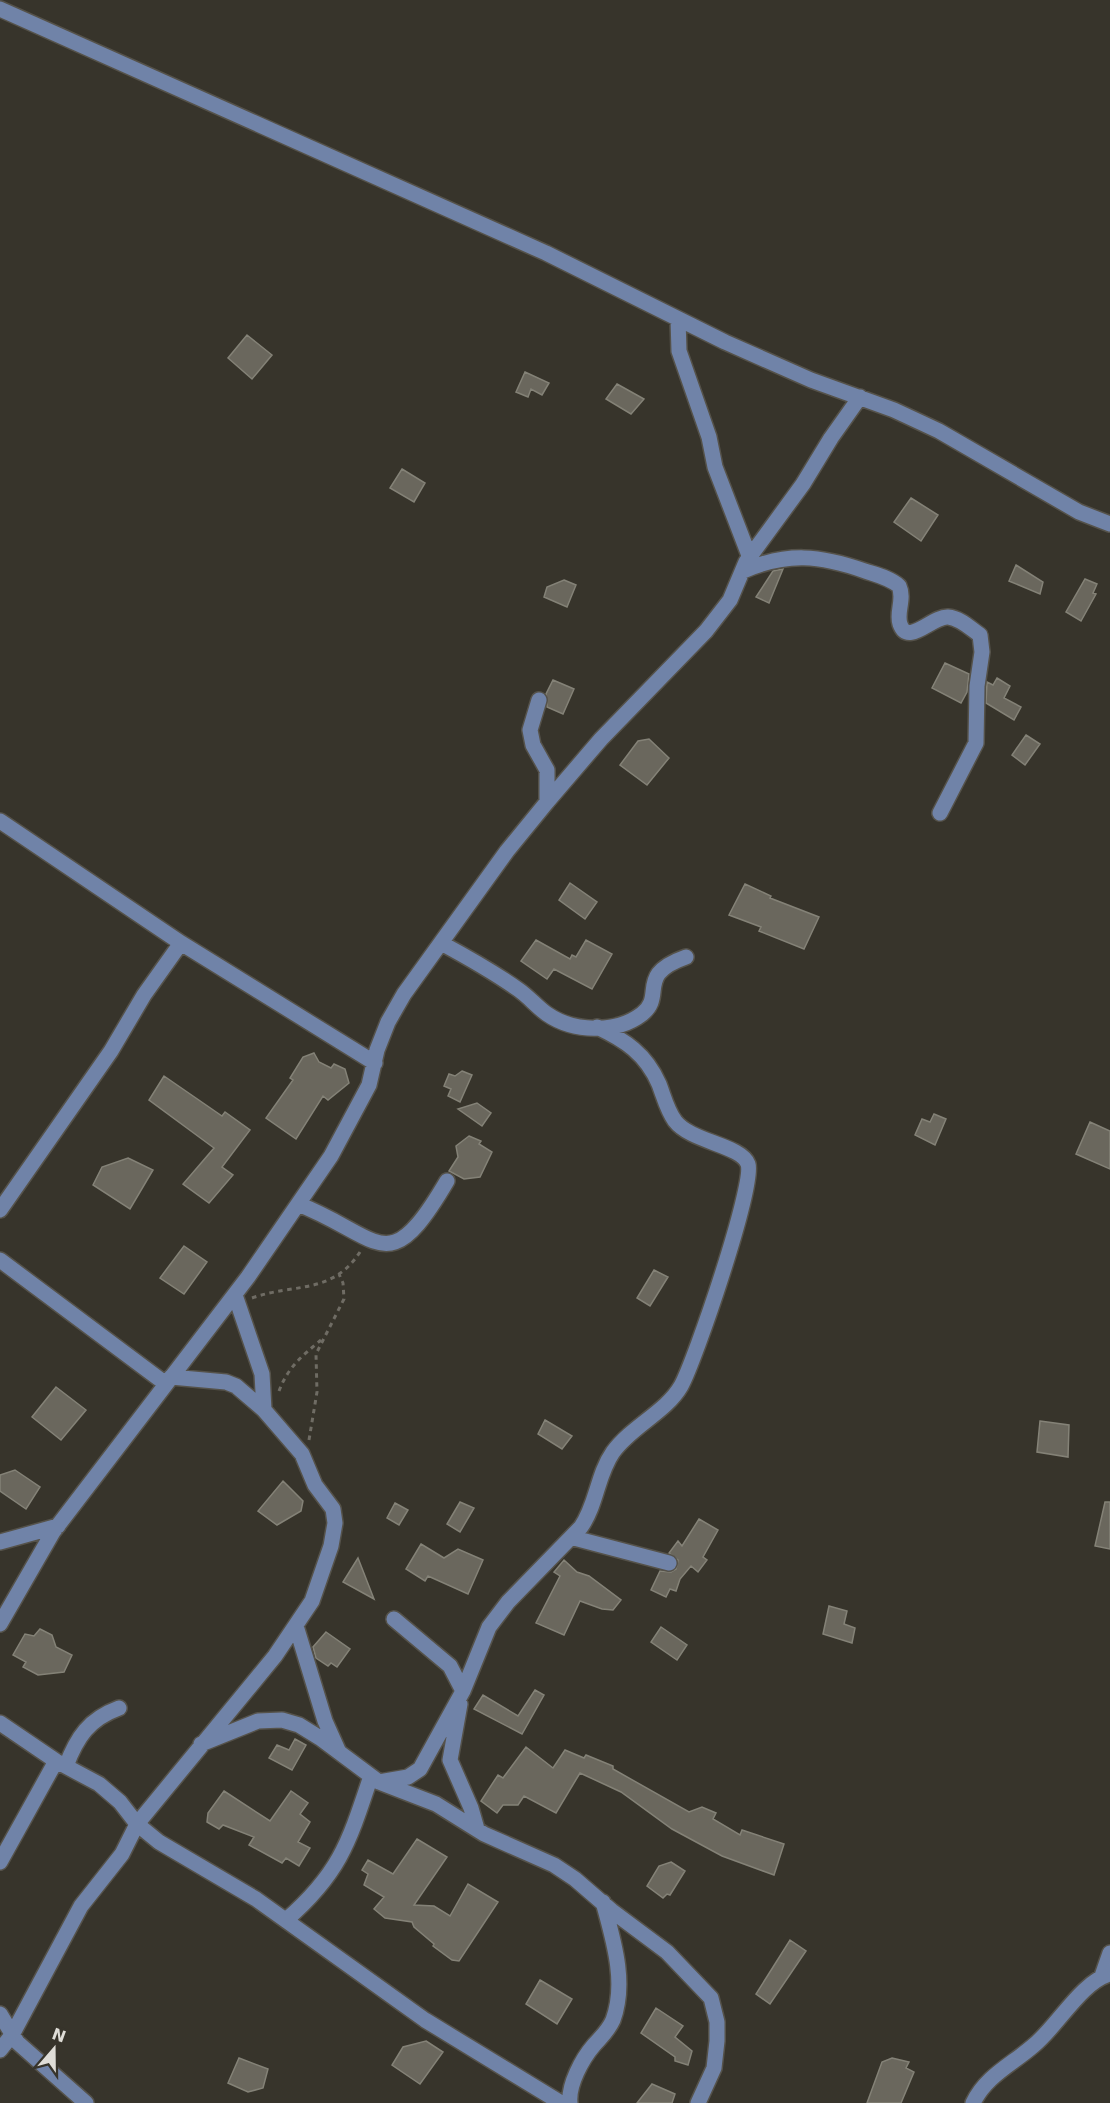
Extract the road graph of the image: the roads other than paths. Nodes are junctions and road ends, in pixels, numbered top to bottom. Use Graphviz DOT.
graph roads {
  1 [pos="0,9"];
  2 [pos="678,319"];
  3 [pos="860,397"];
  4 [pos="1110,524"];
  5 [pos="746,564"];
  6 [pos="539,700"];
  7 [pos="547,802"];
  8 [pos="940,813"];
  9 [pos="0,820"];
  10 [pos="181,943"];
  11 [pos="441,943"];
  12 [pos="686,957"];
  13 [pos="597,1027"];
  14 [pos="375,1064"];
  15 [pos="447,1181"];
  16 [pos="298,1204"];
  17 [pos="0,1210"];
  18 [pos="0,1260"];
  19 [pos="237,1299"];
  20 [pos="168,1380"];
  21 [pos="264,1408"];
  22 [pos="58,1526"];
  23 [pos="574,1538"];
  24 [pos="0,1542"];
  25 [pos="669,1563"];
  26 [pos="394,1619"];
  27 [pos="0,1624"];
  28 [pos="296,1626"];
  29 [pos="462,1693"];
  30 [pos="119,1708"];
  31 [pos="0,1722"];
  32 [pos="201,1744"];
  33 [pos="340,1755"];
  34 [pos="61,1764"];
  35 [pos="375,1779"];
  36 [pos="137,1824"];
  37 [pos="477,1829"];
  38 [pos="0,1862"];
  39 [pos="603,1902"];
  40 [pos="286,1920"];
  41 [pos="1110,1953"];
  42 [pos="1106,1975"];
  43 [pos="0,2014"];
  44 [pos="12,2035"];
  45 [pos="0,2050"];
  46 [pos="86,2103"];
  47 [pos="561,2103"];
  48 [pos="570,2103"];
  49 [pos="698,2103"];
  50 [pos="973,2103"];
  1 -- 2 [label="street"];
  2 -- 3 [label="street"];
  2 -- 5 [label="street"];
  3 -- 4 [label="street"];
  3 -- 5 [label="street"];
  5 -- 7 [label="street"];
  5 -- 8 [label="street"];
  6 -- 7 [label="street"];
  7 -- 11 [label="street"];
  9 -- 10 [label="street"];
  10 -- 14 [label="street"];
  10 -- 17 [label="street"];
  11 -- 13 [label="street"];
  11 -- 14 [label="street"];
  12 -- 13 [label="street"];
  13 -- 23 [label="street"];
  14 -- 16 [label="street"];
  15 -- 16 [label="street"];
  16 -- 19 [label="street"];
  18 -- 20 [label="street"];
  19 -- 20 [label="street"];
  19 -- 21 [label="street"];
  20 -- 21 [label="street"];
  20 -- 22 [label="street"];
  21 -- 28 [label="street"];
  22 -- 24 [label="street"];
  22 -- 27 [label="street"];
  23 -- 25 [label="street"];
  23 -- 29 [label="street"];
  26 -- 29 [label="street"];
  28 -- 32 [label="street"];
  28 -- 33 [label="street"];
  29 -- 35 [label="street"];
  29 -- 37 [label="street"];
  30 -- 34 [label="street"];
  31 -- 34 [label="street"];
  32 -- 33 [label="street"];
  32 -- 36 [label="street"];
  33 -- 35 [label="street"];
  34 -- 36 [label="street"];
  34 -- 38 [label="street"];
  35 -- 37 [label="street"];
  35 -- 40 [label="street"];
  36 -- 40 [label="street"];
  36 -- 44 [label="street"];
  37 -- 39 [label="street"];
  39 -- 48 [label="street"];
  39 -- 49 [label="street"];
  40 -- 47 [label="street"];
  41 -- 42 [label="street"];
  42 -- 50 [label="street"];
  43 -- 44 [label="street"];
  44 -- 45 [label="street"];
  44 -- 46 [label="street"];
}
